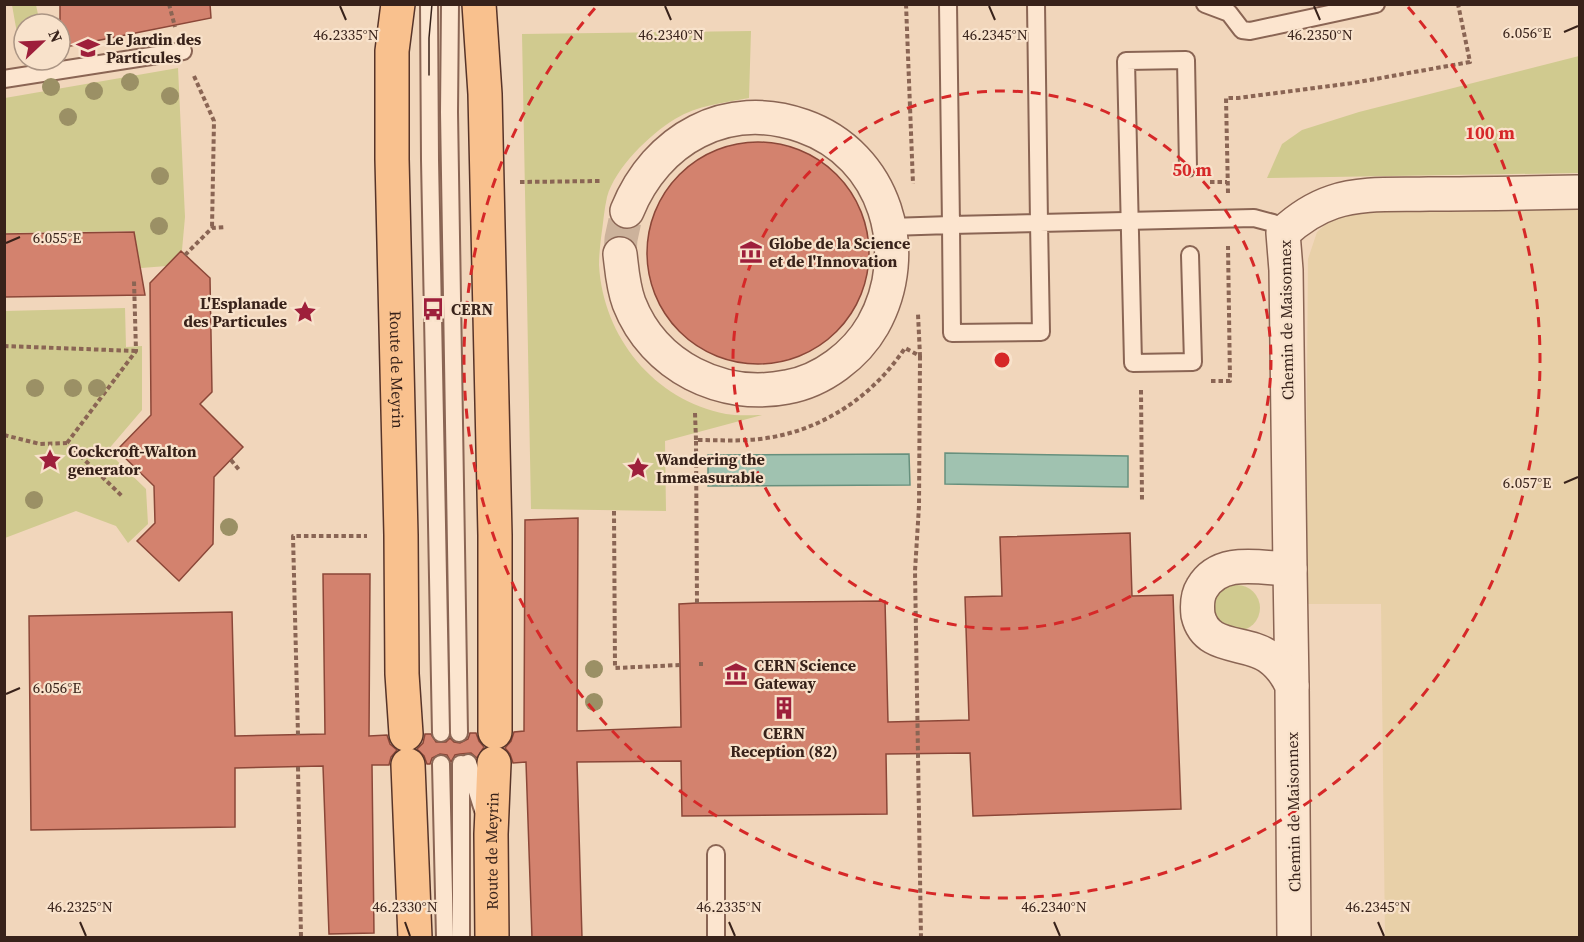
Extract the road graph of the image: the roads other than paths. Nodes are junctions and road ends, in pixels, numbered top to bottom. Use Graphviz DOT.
graph roads {
  1 [pos="398,4"];
  2 [pos="429,4"];
  3 [pos="948,4"];
  4 [pos="1036,4"];
  5 [pos="1205,4"];
  6 [pos="1376,4"];
  7 [pos="475,7"];
  8 [pos="1351,7"];
  9 [pos="183,51"];
  10 [pos="4,79"];
  11 [pos="1188,168"];
  12 [pos="1580,192"];
  13 [pos="627,211"];
  14 [pos="1130,221"];
  15 [pos="1039,223"];
  16 [pos="951,225"];
  17 [pos="890,227"];
  18 [pos="1283,233"];
  19 [pos="620,254"];
  20 [pos="1190,255"];
  21 [pos="1290,569"];
  22 [pos="1292,686"];
  23 [pos="441,733"];
  24 [pos="459,733"];
  25 [pos="479,756"];
  26 [pos="441,764"];
  27 [pos="716,854"];
  28 [pos="415,938"];
  29 [pos="445,938"];
  30 [pos="461,938"];
  31 [pos="492,938"];
  32 [pos="716,938"];
  33 [pos="1294,938"];
  1 -- 28 [label="main road, Route de Meyrin"];
  2 -- 23 [label="lane"];
  3 -- 16 [label="lane"];
  4 -- 15 [label="lane"];
  5 -- 8 [label="lane"];
  6 -- 8 [label="lane"];
  7 -- 24 [label="lane"];
  7 -- 25 [label="main road, Route de Meyrin"];
  9 -- 10 [label="lane"];
  11 -- 14 [label="lane"];
  12 -- 18 [label="street, Chemin de Maisonnex"];
  13 -- 17 [label="street"];
  14 -- 15 [label="lane"];
  14 -- 18 [label="lane"];
  14 -- 20 [label="lane"];
  15 -- 16 [label="lane"];
  15 -- 16 [label="lane"];
  16 -- 17 [label="lane"];
  17 -- 19 [label="street"];
  18 -- 21 [label="street, Chemin de Maisonnex"];
  21 -- 22 [label="street, Chemin de Maisonnex"];
  21 -- 22 [label="street"];
  22 -- 33 [label="street, Chemin de Maisonnex"];
  25 -- 30 [label="lane"];
  25 -- 31 [label="main road, Route de Meyrin"];
  26 -- 29 [label="lane"];
  27 -- 32 [label="lane"];
}
